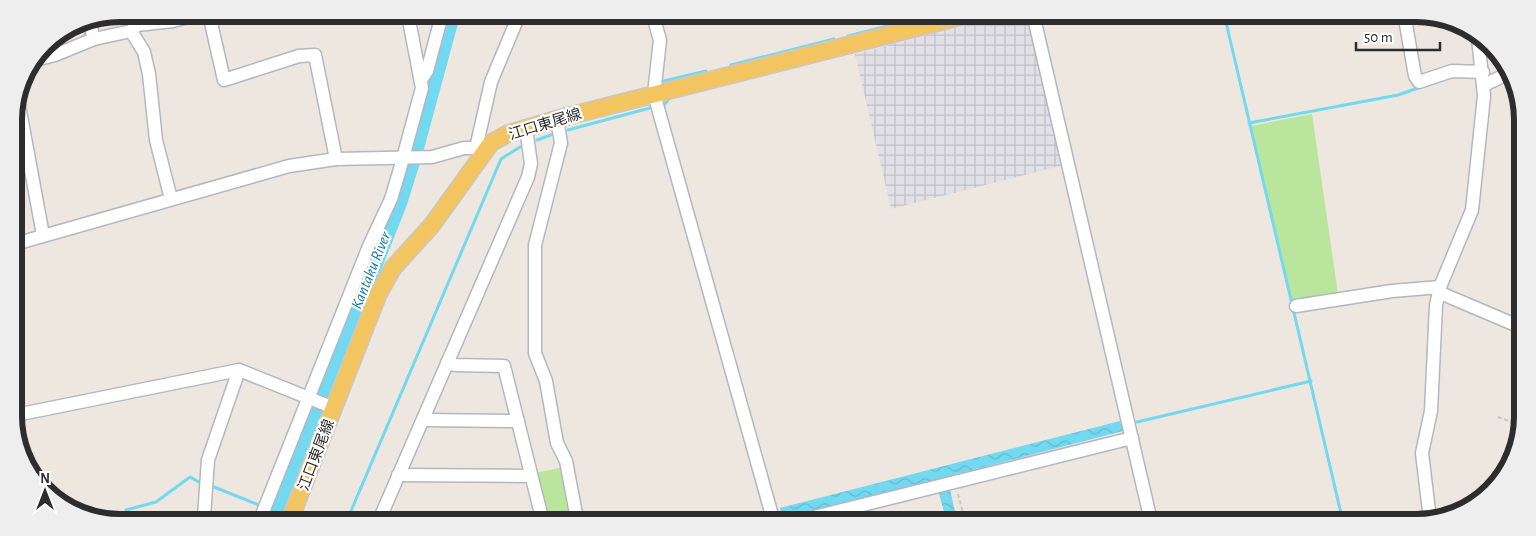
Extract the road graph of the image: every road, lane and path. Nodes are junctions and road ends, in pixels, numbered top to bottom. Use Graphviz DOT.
graph roads {
  1 [pos="164,22"];
  2 [pos="211,22"];
  3 [pos="409,22"];
  4 [pos="440,22"];
  5 [pos="516,22"];
  6 [pos="655,22"];
  7 [pos="939,22"];
  8 [pos="1035,22"];
  9 [pos="1406,22"];
  10 [pos="91,27"];
  11 [pos="131,31"];
  12 [pos="94,39"];
  13 [pos="1479,46"];
  14 [pos="45,58"];
  15 [pos="1502,75"];
  16 [pos="1483,78"];
  17 [pos="421,80"];
  18 [pos="654,94"];
  19 [pos="557,119"];
  20 [pos="23,127"];
  21 [pos="526,128"];
  22 [pos="479,150"];
  23 [pos="403,158"];
  24 [pos="336,159"];
  25 [pos="171,199"];
  26 [pos="43,235"];
  27 [pos="23,242"];
  28 [pos="1439,290"];
  29 [pos="1296,306"];
  30 [pos="1514,324"];
  31 [pos="447,363"];
  32 [pos="239,370"];
  33 [pos="310,398"];
  34 [pos="329,406"];
  35 [pos="22,414"];
  36 [pos="1498,417"];
  37 [pos="423,420"];
  38 [pos="518,421"];
  39 [pos="1513,423"];
  40 [pos="1132,438"];
  41 [pos="398,475"];
  42 [pos="531,476"];
  43 [pos="955,482"];
  44 [pos="1429,512"];
  45 [pos="828,513"];
  46 [pos="962,513"];
  47 [pos="1149,513"];
  48 [pos="204,514"];
  49 [pos="262,514"];
  50 [pos="292,514"];
  51 [pos="382,514"];
  52 [pos="541,514"];
  53 [pos="576,514"];
  54 [pos="771,514"];
  1 -- 11 [label="street"];
  2 -- 24 [label="street"];
  3 -- 17 [label="street"];
  4 -- 17 [label="street"];
  5 -- 22 [label="street"];
  6 -- 18 [label="street"];
  7 -- 18 [label="main road, 江口東尾線"];
  8 -- 40 [label="street"];
  9 -- 16 [label="street"];
  10 -- 12 [label="street"];
  11 -- 12 [label="street"];
  11 -- 25 [label="street"];
  12 -- 14 [label="street"];
  13 -- 16 [label="street"];
  15 -- 16 [label="street"];
  16 -- 28 [label="street"];
  17 -- 23 [label="street"];
  18 -- 19 [label="main road, 江口東尾線"];
  18 -- 54 [label="street"];
  19 -- 21 [label="main road, 江口東尾線"];
  19 -- 53 [label="street"];
  20 -- 26 [label="street"];
  21 -- 22 [label="main road, 江口東尾線"];
  21 -- 31 [label="street"];
  22 -- 23 [label="street"];
  22 -- 34 [label="main road, 江口東尾線"];
  23 -- 24 [label="street"];
  23 -- 33 [label="street"];
  24 -- 25 [label="street"];
  25 -- 26 [label="street"];
  26 -- 27 [label="street"];
  28 -- 29 [label="street"];
  28 -- 30 [label="street"];
  28 -- 44 [label="street"];
  31 -- 37 [label="street"];
  31 -- 38 [label="street"];
  32 -- 33 [label="street"];
  32 -- 35 [label="street"];
  32 -- 48 [label="street"];
  33 -- 34 [label="street"];
  33 -- 49 [label="street"];
  34 -- 50 [label="main road, 江口東尾線"];
  36 -- 39 [label="path"];
  37 -- 38 [label="street"];
  37 -- 41 [label="street"];
  38 -- 42 [label="street"];
  40 -- 43 [label="street"];
  40 -- 47 [label="street"];
  41 -- 42 [label="street"];
  41 -- 51 [label="street"];
  42 -- 52 [label="street"];
  43 -- 45 [label="street"];
  43 -- 46 [label="path"];
}
